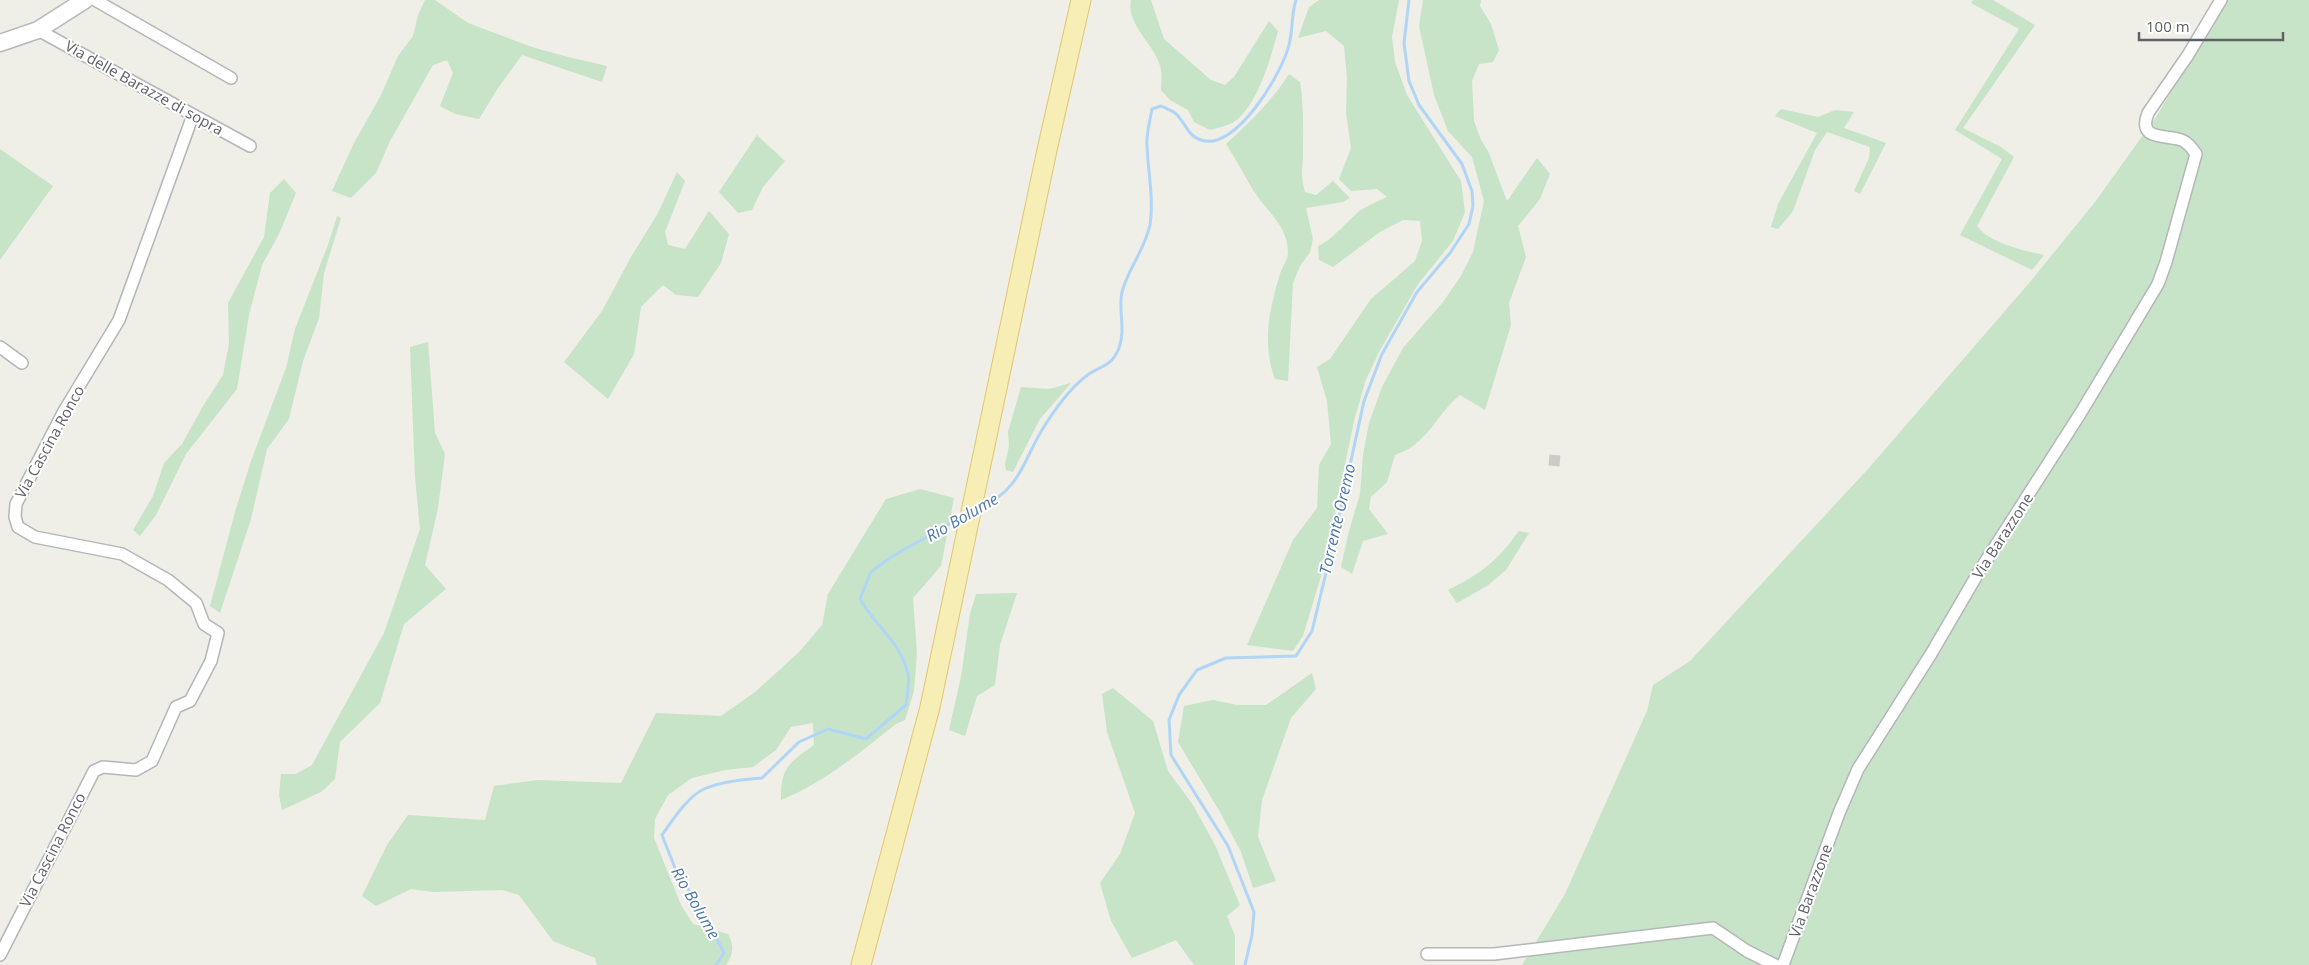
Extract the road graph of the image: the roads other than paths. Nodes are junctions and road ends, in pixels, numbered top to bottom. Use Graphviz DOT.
graph roads {
  1 [pos="85,0"];
  2 [pos="96,0"];
  3 [pos="1081,0"];
  4 [pos="2221,0"];
  5 [pos="38,30"];
  6 [pos="1,45"];
  7 [pos="231,78"];
  8 [pos="193,115"];
  9 [pos="250,146"];
  10 [pos="0,347"];
  11 [pos="22,363"];
  12 [pos="1427,954"];
  13 [pos="0,955"];
  14 [pos="861,965"];
  15 [pos="1775,965"];
  16 [pos="1784,965"];
  1 -- 5 [label="street"];
  2 -- 7 [label="street"];
  3 -- 14 [label="main road"];
  4 -- 16 [label="street, Via Barazzone"];
  5 -- 6 [label="street"];
  5 -- 8 [label="street, Via delle Barazze di sopra"];
  8 -- 9 [label="street, Via delle Barazze di sopra"];
  8 -- 13 [label="street, Via Cascina Ronco"];
  10 -- 11 [label="street"];
  12 -- 15 [label="street"];
}
